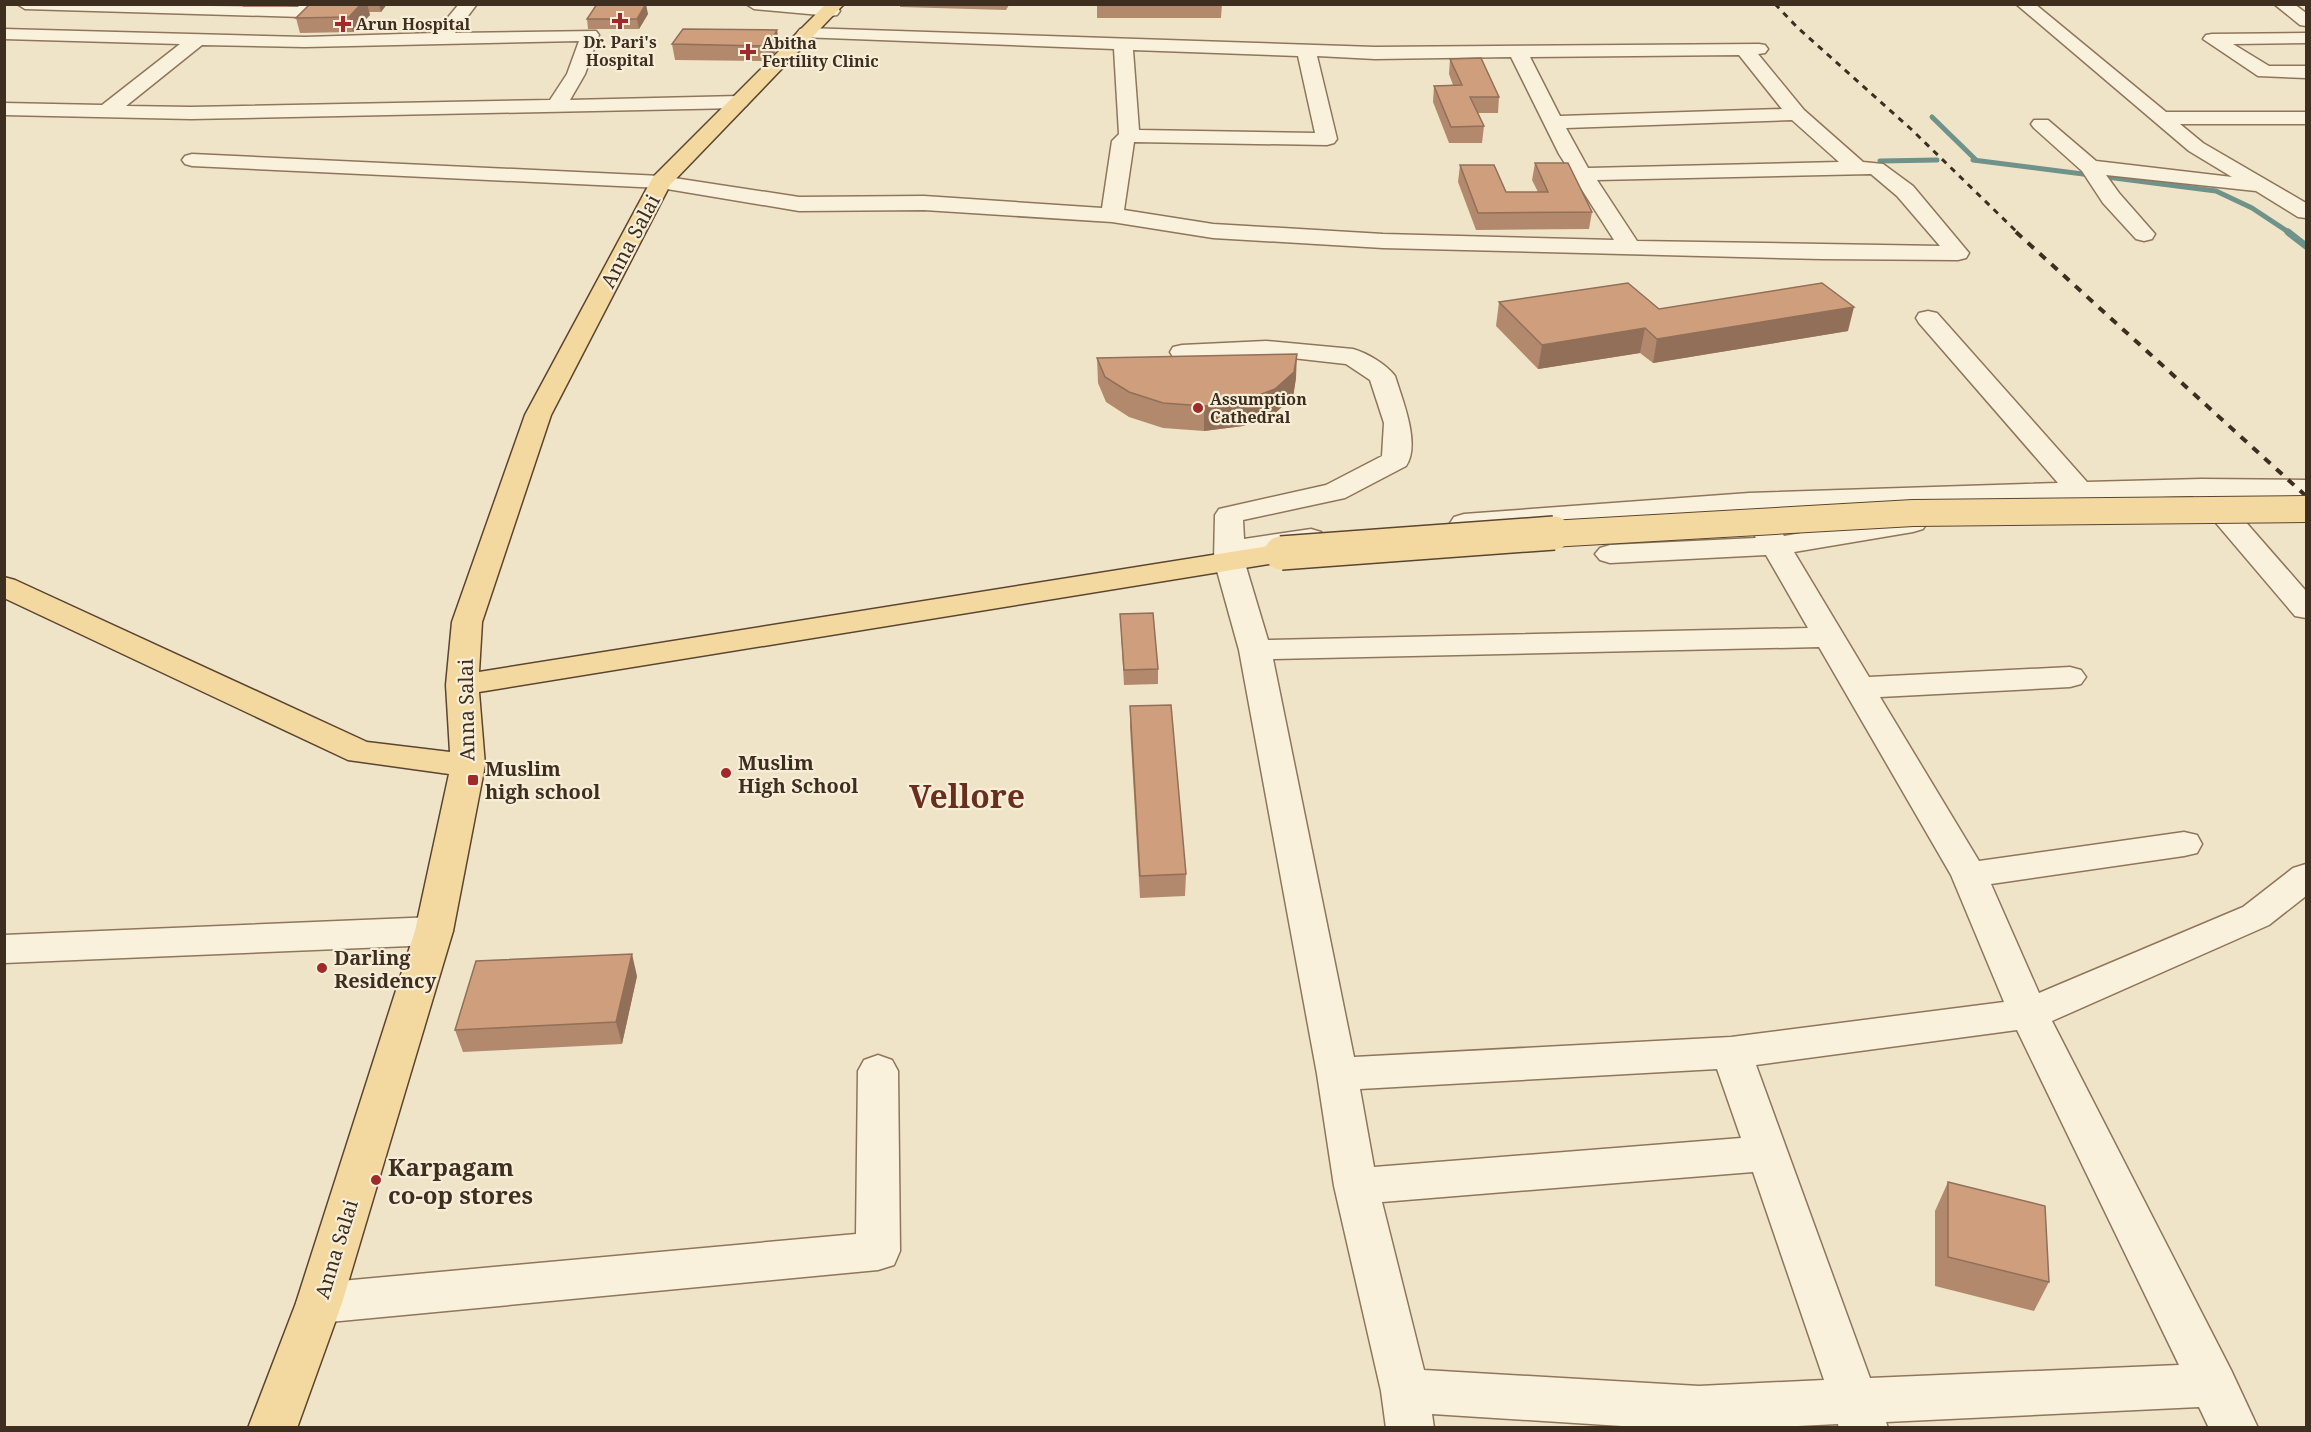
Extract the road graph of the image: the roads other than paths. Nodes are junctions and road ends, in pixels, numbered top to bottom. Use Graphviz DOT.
graph roads {
  1 [pos="25,4"];
  2 [pos="310,4"];
  3 [pos="469,4"];
  4 [pos="754,4"];
  5 [pos="2024,4"];
  6 [pos="2282,4"];
  7 [pos="834,8"];
  8 [pos="2307,21"];
  9 [pos="806,33"];
  10 [pos="5,34"];
  11 [pos="199,38"];
  12 [pos="2307,38"];
  13 [pos="440,39"];
  14 [pos="1123,44"];
  15 [pos="1306,50"];
  16 [pos="1518,52"];
  17 [pos="2307,72"];
  18 [pos="739,102"];
  19 [pos="557,104"];
  20 [pos="4,109"];
  21 [pos="107,111"];
  22 [pos="1797,114"];
  23 [pos="2161,118"];
  24 [pos="2307,118"];
  25 [pos="1553,122"];
  26 [pos="2041,124"];
  27 [pos="1129,136"];
  28 [pos="192,160"];
  29 [pos="2090,167"];
  30 [pos="1857,168"];
  31 [pos="1583,174"];
  32 [pos="661,182"];
  33 [pos="2268,187"];
  34 [pos="2307,212"];
  35 [pos="1112,215"];
  36 [pos="2144,234"];
  37 [pos="1629,246"];
  38 [pos="1928,318"];
  39 [pos="1182,352"];
  40 [pos="2201,488"];
  41 [pos="2307,488"];
  42 [pos="2080,491"];
  43 [pos="1749,501"];
  44 [pos="2307,508"];
  45 [pos="1914,523"];
  46 [pos="1775,546"];
  47 [pos="1610,554"];
  48 [pos="1229,560"];
  49 [pos="4,586"];
  50 [pos="2307,609"];
  51 [pos="1829,637"];
  52 [pos="1255,650"];
  53 [pos="2070,677"];
  54 [pos="462,685"];
  55 [pos="1858,688"];
  56 [pos="468,765"];
  57 [pos="2184,844"];
  58 [pos="1969,875"];
  59 [pos="2307,877"];
  60 [pos="434,931"];
  61 [pos="4,949"];
  62 [pos="2029,1014"];
  63 [pos="1731,1053"];
  64 [pos="878,1071"];
  65 [pos="1337,1074"];
  66 [pos="1768,1153"];
  67 [pos="1356,1186"];
  68 [pos="319,1303"];
  69 [pos="2214,1385"];
  70 [pos="1407,1409"];
  71 [pos="1859,1414"];
  72 [pos="272,1428"];
  73 [pos="2234,1428"];
  1 -- 2 [label="street"];
  3 -- 13 [label="street"];
  4 -- 7 [label="street"];
  5 -- 23 [label="street"];
  6 -- 8 [label="street"];
  7 -- 9 [label="main road, Anna Salai"];
  9 -- 14 [label="street"];
  9 -- 18 [label="main road, Anna Salai"];
  10 -- 11 [label="street"];
  11 -- 13 [label="street"];
  11 -- 21 [label="street"];
  12 -- 17 [label="street"];
  13 -- 19 [label="street"];
  14 -- 15 [label="street"];
  14 -- 27 [label="street"];
  15 -- 16 [label="street"];
  15 -- 27 [label="street"];
  16 -- 22 [label="street"];
  16 -- 25 [label="street"];
  18 -- 19 [label="street"];
  18 -- 32 [label="main road, Anna Salai"];
  19 -- 21 [label="street"];
  20 -- 21 [label="street"];
  22 -- 25 [label="street"];
  22 -- 30 [label="street"];
  23 -- 24 [label="street"];
  23 -- 33 [label="street"];
  25 -- 31 [label="street"];
  26 -- 29 [label="street"];
  27 -- 35 [label="street"];
  28 -- 32 [label="street"];
  29 -- 33 [label="street"];
  29 -- 36 [label="street"];
  30 -- 31 [label="street"];
  30 -- 37 [label="street"];
  31 -- 37 [label="street"];
  32 -- 35 [label="street"];
  32 -- 54 [label="main road, Anna Salai"];
  33 -- 34 [label="street"];
  35 -- 37 [label="street"];
  38 -- 42 [label="street"];
  39 -- 48 [label="street"];
  40 -- 41 [label="street"];
  40 -- 42 [label="street"];
  40 -- 50 [label="street"];
  42 -- 43 [label="street"];
  43 -- 46 [label="street"];
  43 -- 48 [label="street"];
  44 -- 48 [label="main road, bridge"];
  45 -- 46 [label="street"];
  46 -- 47 [label="street"];
  46 -- 51 [label="street"];
  48 -- 52 [label="street"];
  48 -- 54 [label="main road"];
  49 -- 56 [label="main road"];
  51 -- 52 [label="street"];
  51 -- 55 [label="street"];
  52 -- 65 [label="street"];
  53 -- 55 [label="street"];
  54 -- 56 [label="main road, Anna Salai"];
  55 -- 58 [label="street"];
  56 -- 60 [label="main road, Anna Salai"];
  57 -- 58 [label="street"];
  58 -- 62 [label="street"];
  59 -- 62 [label="street"];
  60 -- 61 [label="street"];
  60 -- 68 [label="main road, Anna Salai"];
  62 -- 63 [label="street"];
  62 -- 69 [label="street"];
  63 -- 65 [label="street"];
  63 -- 66 [label="street"];
  64 -- 68 [label="street"];
  65 -- 67 [label="street"];
  66 -- 67 [label="street"];
  66 -- 71 [label="street"];
  67 -- 70 [label="street"];
  68 -- 72 [label="main road, Anna Salai"];
  69 -- 71 [label="street"];
  69 -- 73 [label="street"];
  70 -- 71 [label="street"];
}
